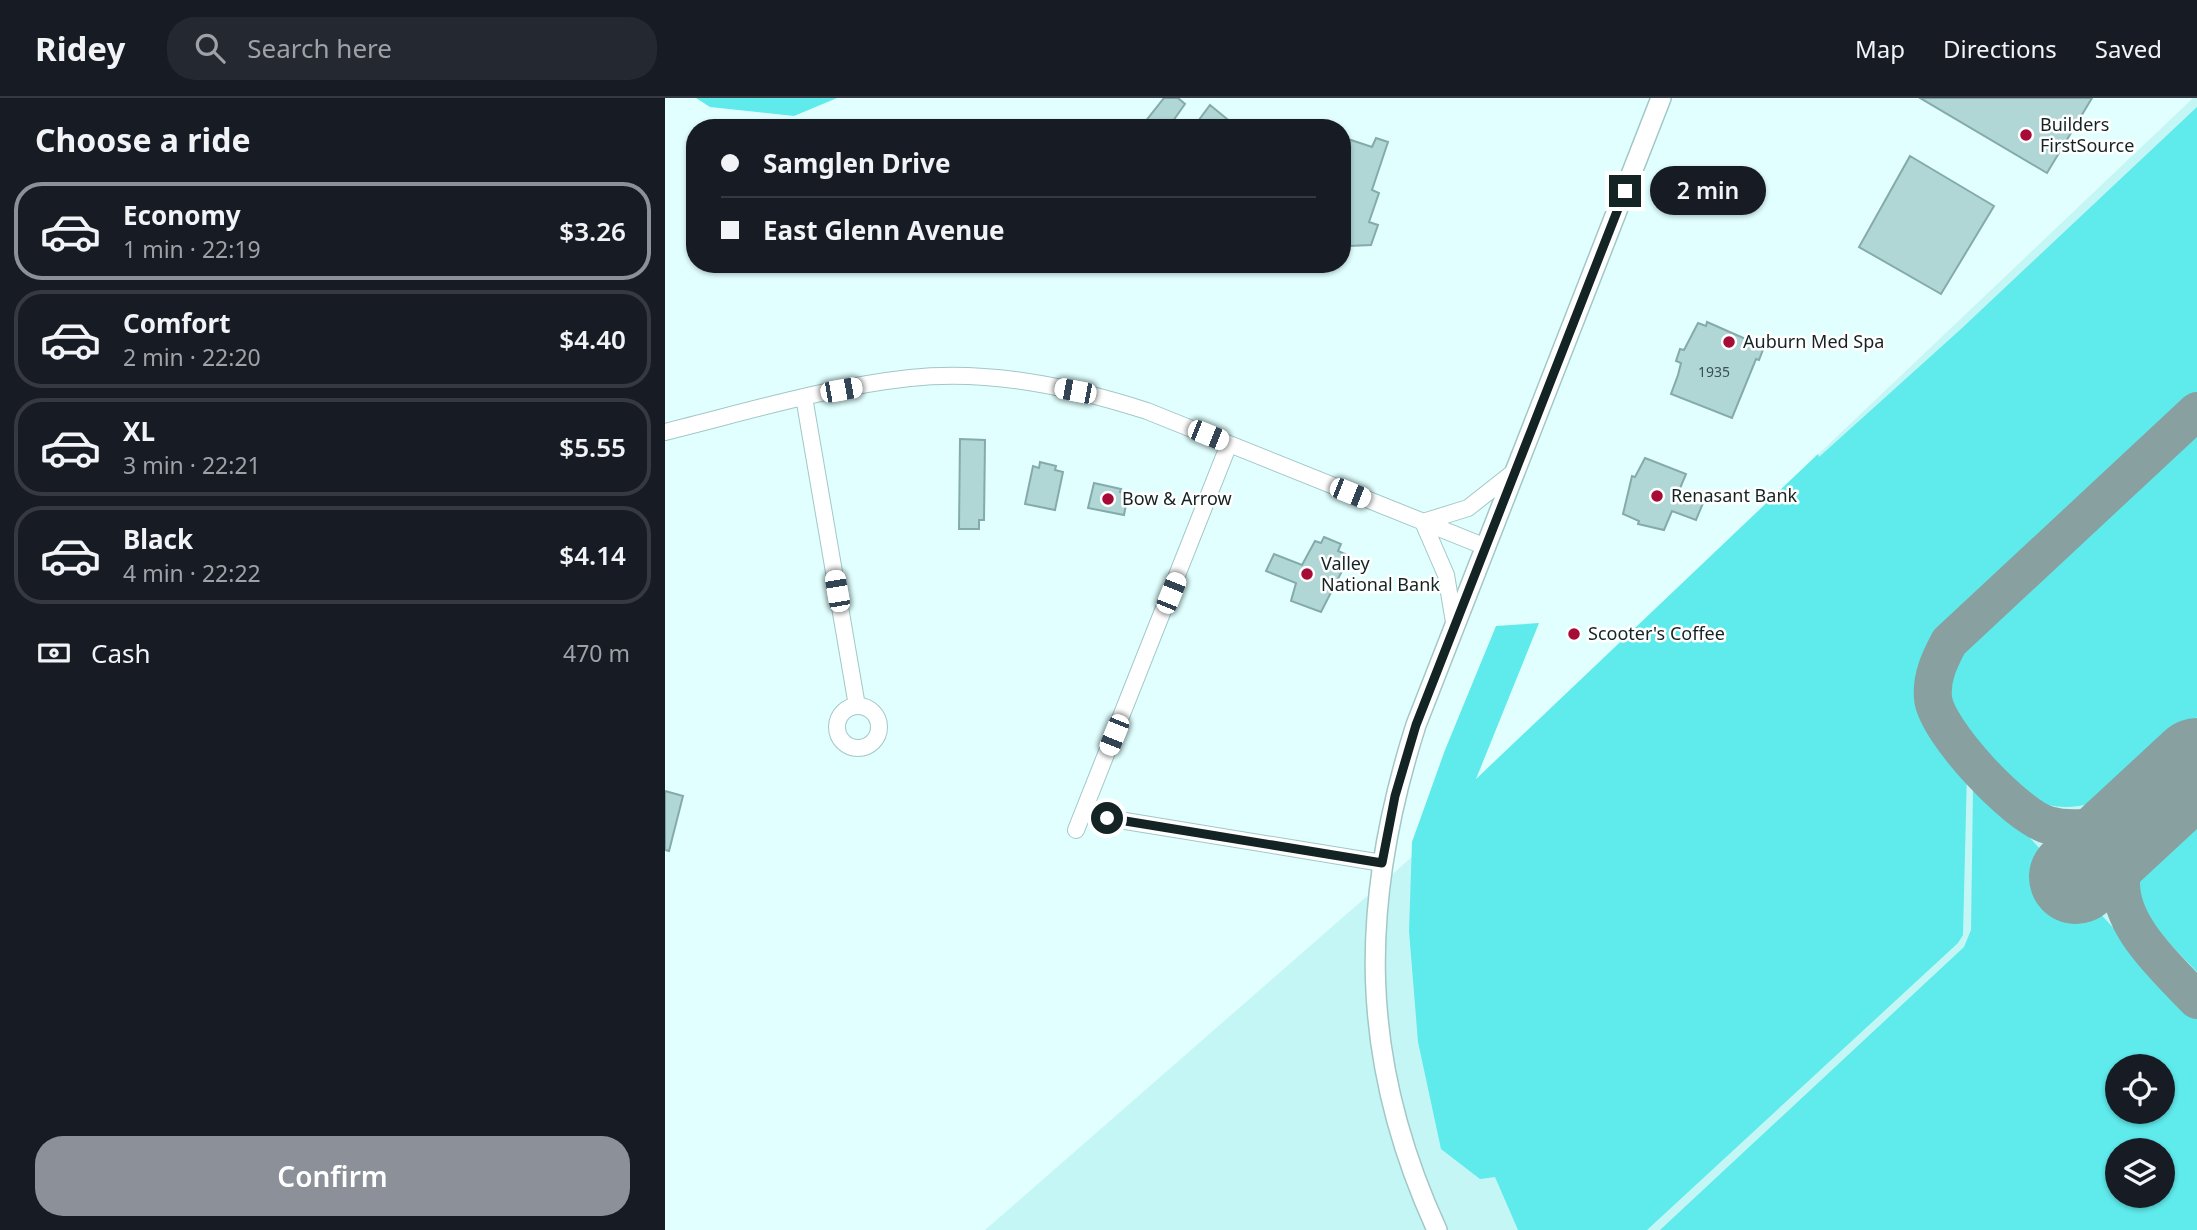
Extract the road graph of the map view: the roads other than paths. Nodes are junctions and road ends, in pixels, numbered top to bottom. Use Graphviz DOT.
graph roads {
  1 [pos="1661,98"];
  2 [pos="804,397"];
  3 [pos="665,432"];
  4 [pos="1229,444"];
  5 [pos="1517,470"];
  6 [pos="1423,522"];
  7 [pos="1486,547"];
  8 [pos="1455,628"];
  9 [pos="857,706"];
  10 [pos="1084,810"];
  11 [pos="1076,830"];
  12 [pos="1382,863"];
  13 [pos="1437,1230"];
  1 -- 5 [label="main road"];
  2 -- 3 [label="street"];
  2 -- 4 [label="street"];
  2 -- 9 [label="street"];
  4 -- 6 [label="street"];
  4 -- 10 [label="street"];
  5 -- 6 [label="street"];
  5 -- 7 [label="main road"];
  6 -- 7 [label="street"];
  6 -- 8 [label="street"];
  7 -- 8 [label="main road"];
  8 -- 12 [label="main road"];
  10 -- 11 [label="street"];
  10 -- 12 [label="street"];
  12 -- 13 [label="main road"];
}
